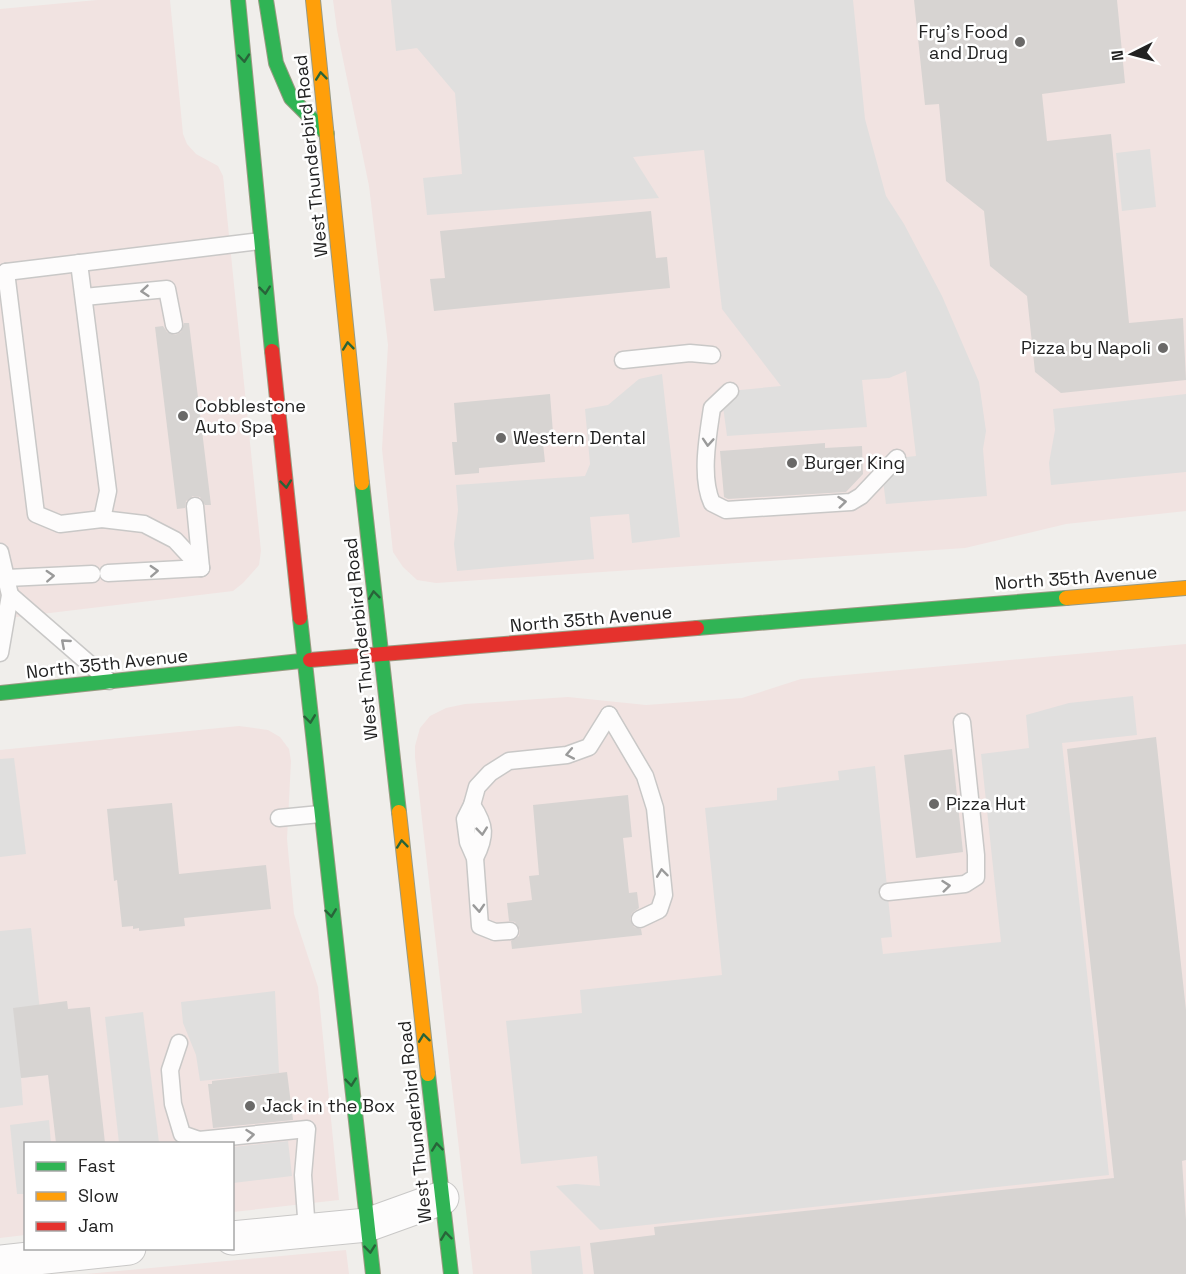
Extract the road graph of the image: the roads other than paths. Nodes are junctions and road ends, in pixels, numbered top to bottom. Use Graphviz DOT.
graph roads {
  1 [pos="238,0"];
  2 [pos="266,0"];
  3 [pos="313,0"];
  4 [pos="327,134"];
  5 [pos="260,242"];
  6 [pos="79,263"];
  7 [pos="6,272"];
  8 [pos="84,297"];
  9 [pos="0,312"];
  10 [pos="174,325"];
  11 [pos="712,355"];
  12 [pos="623,360"];
  13 [pos="730,391"];
  14 [pos="897,458"];
  15 [pos="195,506"];
  16 [pos="102,519"];
  17 [pos="0,552"];
  18 [pos="201,568"];
  19 [pos="9,587"];
  20 [pos="1186,588"];
  21 [pos="0,653"];
  22 [pos="381,653"];
  23 [pos="303,661"];
  24 [pos="109,681"];
  25 [pos="0,693"];
  26 [pos="962,722"];
  27 [pos="320,814"];
  28 [pos="279,818"];
  29 [pos="888,892"];
  30 [pos="640,919"];
  31 [pos="510,931"];
  32 [pos="174,1142"];
  33 [pos="442,1198"];
  34 [pos="367,1225"];
  35 [pos="307,1231"];
  36 [pos="234,1238"];
  37 [pos="111,1250"];
  38 [pos="0,1262"];
  39 [pos="372,1274"];
  40 [pos="451,1274"];
  1 -- 5 [label="main road, one-way"];
  2 -- 4 [label="main road"];
  4 -- 3 [label="main road, West Thunderbird Road, one-way"];
  22 -- 4 [label="main road, West Thunderbird Road, one-way"];
  5 -- 6 [label="lane"];
  5 -- 23 [label="main road, one-way"];
  6 -- 7 [label="lane"];
  6 -- 8 [label="lane"];
  7 -- 9 [label="lane"];
  7 -- 16 [label="lane"];
  10 -- 8 [label="lane, one-way"];
  8 -- 16 [label="lane"];
  11 -- 12 [label="lane"];
  13 -- 14 [label="lane, one-way"];
  15 -- 18 [label="lane"];
  16 -- 18 [label="lane"];
  17 -- 19 [label="lane"];
  19 -- 18 [label="lane, one-way"];
  19 -- 21 [label="lane"];
  24 -- 19 [label="lane, one-way"];
  20 -- 22 [label="main road, North 35th Avenue"];
  22 -- 23 [label="main road, North 35th Avenue"];
  33 -- 22 [label="main road, West Thunderbird Road, one-way"];
  23 -- 24 [label="main road, North 35th Avenue"];
  23 -- 27 [label="main road, one-way"];
  24 -- 25 [label="main road, North 35th Avenue"];
  29 -- 26 [label="lane, one-way"];
  27 -- 28 [label="lane"];
  27 -- 34 [label="main road, one-way"];
  30 -- 31 [label="lane, one-way"];
  32 -- 35 [label="lane, one-way"];
  33 -- 34 [label="street"];
  40 -- 33 [label="main road, West Thunderbird Road, one-way"];
  34 -- 35 [label="street"];
  34 -- 39 [label="main road, one-way"];
  35 -- 36 [label="street"];
  37 -- 38 [label="street"];
}
